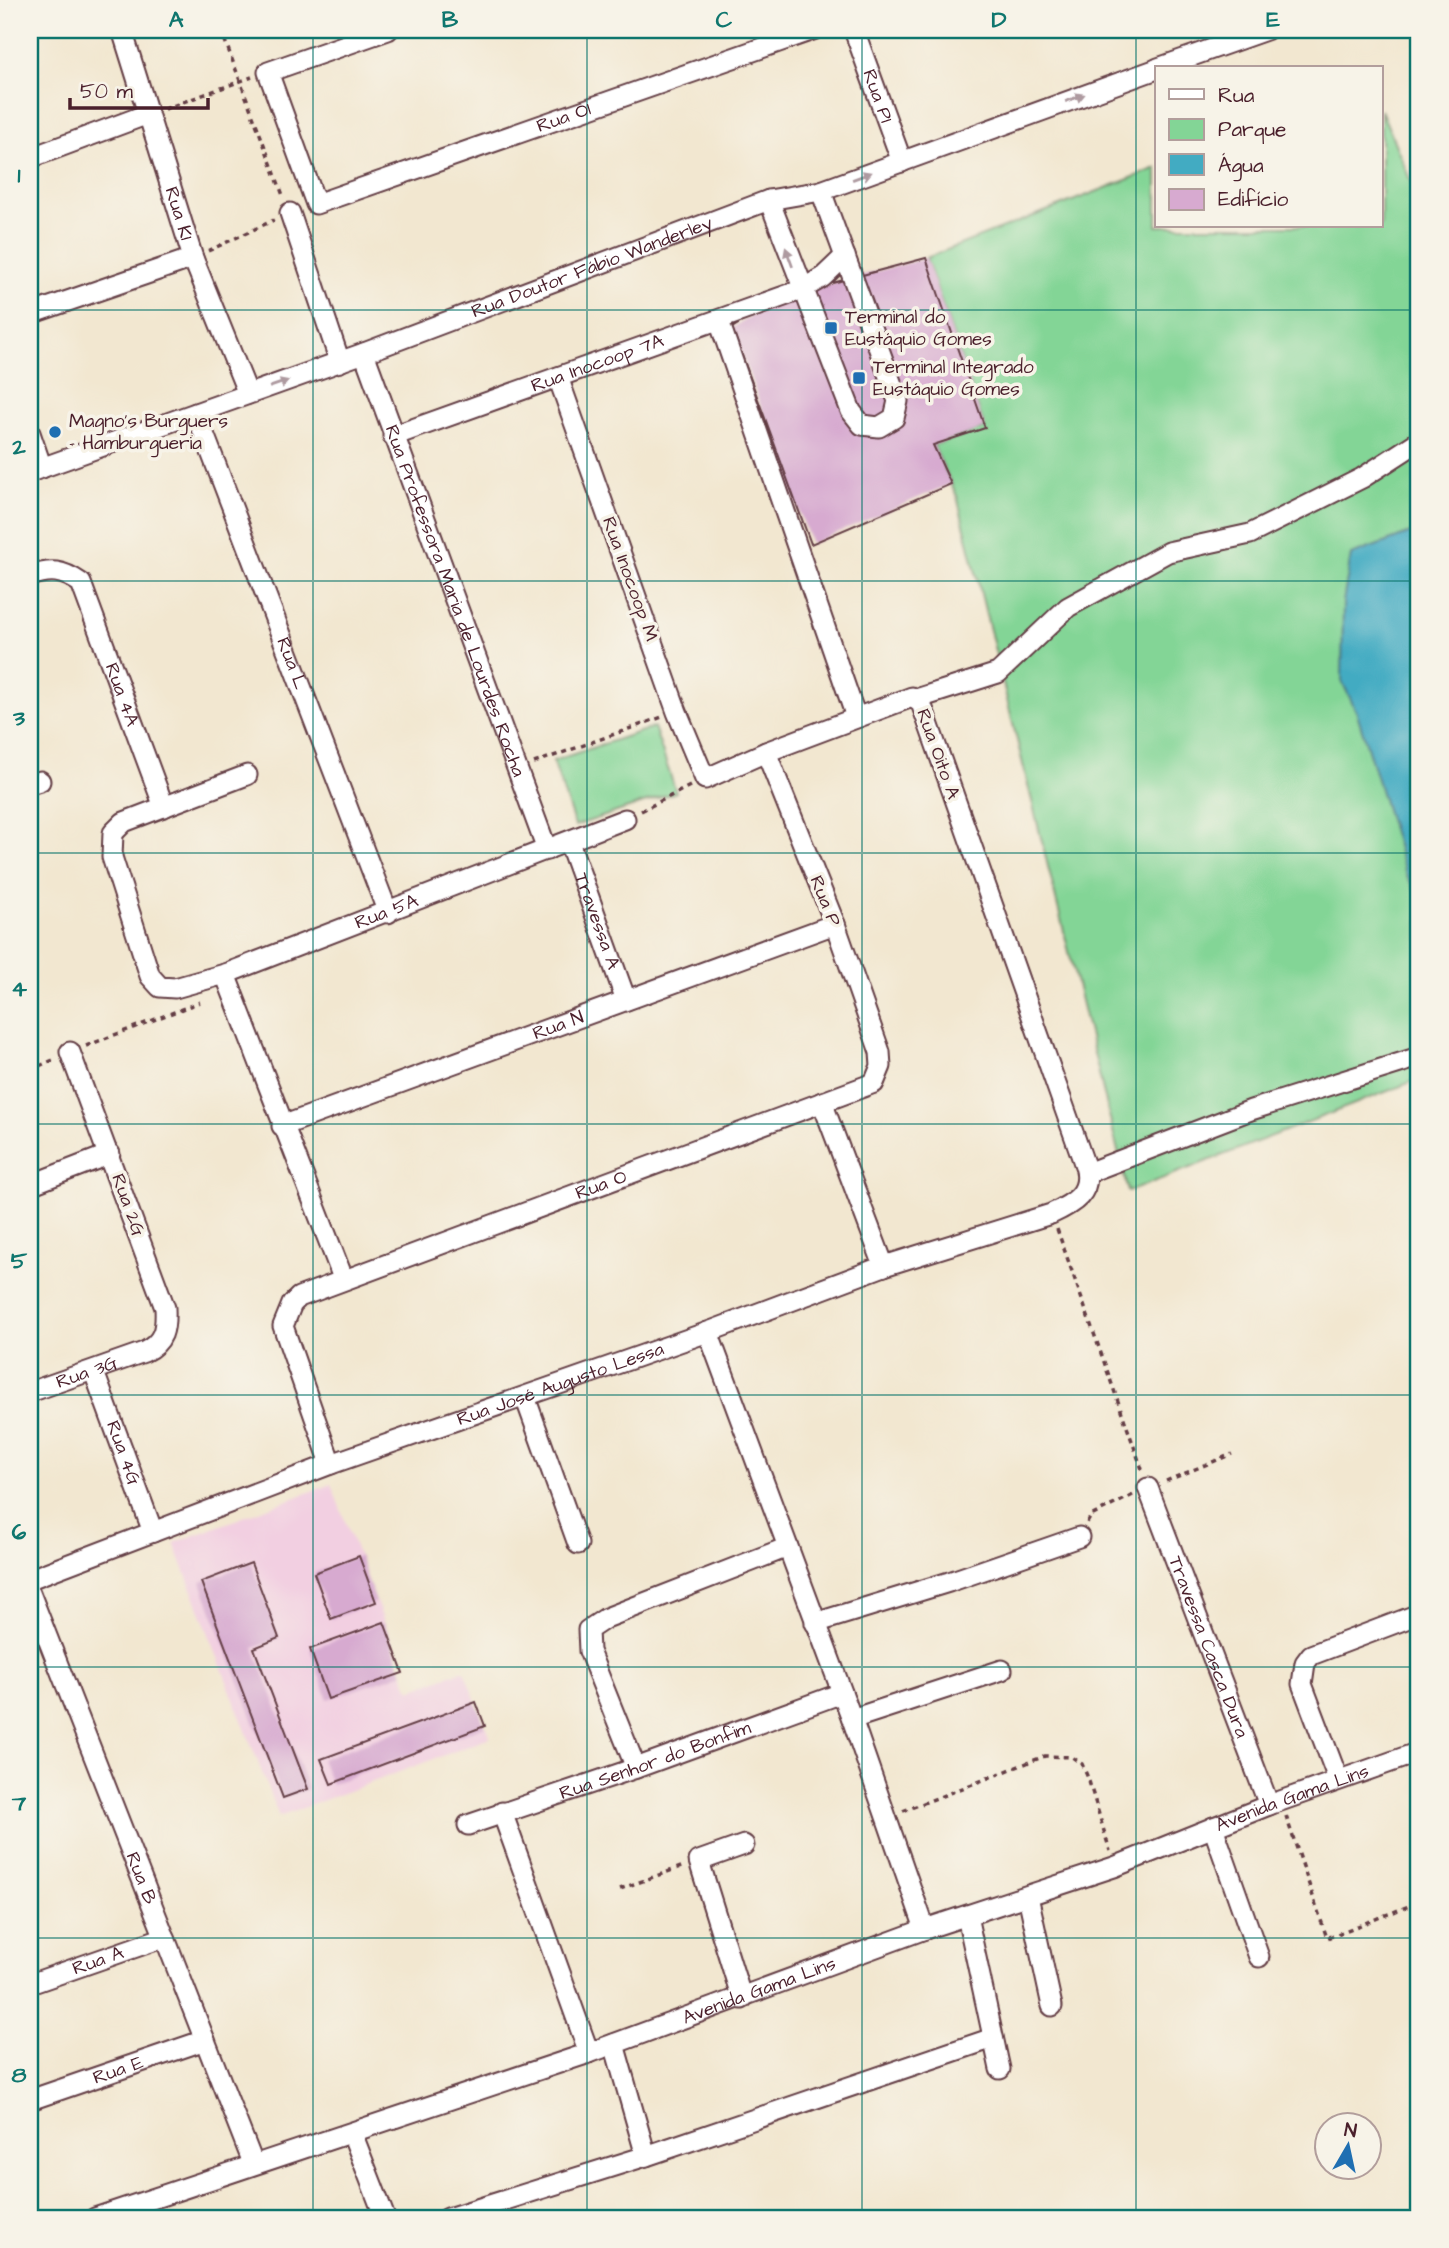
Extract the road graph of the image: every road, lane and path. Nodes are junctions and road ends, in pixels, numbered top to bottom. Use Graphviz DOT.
graph roads {
  1 [pos="121,30"];
  2 [pos="220,30"];
  3 [pos="387,30"];
  4 [pos="813,30"];
  5 [pos="854,30"];
  6 [pos="1266,30"];
  7 [pos="1163,66"];
  8 [pos="1155,69"];
  9 [pos="268,72"];
  10 [pos="238,82"];
  11 [pos="148,114"];
  12 [pos="30,158"];
  13 [pos="902,162"];
  14 [pos="821,191"];
  15 [pos="769,200"];
  16 [pos="290,213"];
  17 [pos="845,256"];
  18 [pos="193,258"];
  19 [pos="801,290"];
  20 [pos="30,314"];
  21 [pos="719,321"];
  22 [pos="364,353"];
  23 [pos="340,362"];
  24 [pos="558,377"];
  25 [pos="248,394"];
  26 [pos="196,413"];
  27 [pos="30,433"];
  28 [pos="393,436"];
  29 [pos="1419,440"];
  30 [pos="36,470"];
  31 [pos="30,576"];
  32 [pos="916,699"];
  33 [pos="677,712"];
  34 [pos="856,718"];
  35 [pos="766,752"];
  36 [pos="516,769"];
  37 [pos="247,775"];
  38 [pos="705,779"];
  39 [pos="164,807"];
  40 [pos="625,819"];
  41 [pos="569,842"];
  42 [pos="547,850"];
  43 [pos="387,913"];
  44 [pos="835,923"];
  45 [pos="228,982"];
  46 [pos="626,1000"];
  47 [pos="70,1052"];
  48 [pos="880,1052"];
  49 [pos="1419,1057"];
  50 [pos="30,1070"];
  51 [pos="822,1102"];
  52 [pos="282,1126"];
  53 [pos="110,1154"];
  54 [pos="1086,1180"];
  55 [pos="30,1185"];
  56 [pos="1051,1214"];
  57 [pos="884,1266"];
  58 [pos="343,1278"];
  59 [pos="708,1332"];
  60 [pos="144,1352"];
  61 [pos="93,1372"];
  62 [pos="30,1392"];
  63 [pos="525,1397"];
  64 [pos="331,1464"];
  65 [pos="1148,1488"];
  66 [pos="153,1532"];
  67 [pos="1079,1537"];
  68 [pos="578,1544"];
  69 [pos="788,1548"];
  70 [pos="30,1579"];
  71 [pos="30,1593"];
  72 [pos="1419,1614"];
  73 [pos="815,1623"];
  74 [pos="1002,1670"];
  75 [pos="842,1693"];
  76 [pos="852,1718"];
  77 [pos="1419,1752"];
  78 [pos="636,1768"];
  79 [pos="1338,1779"];
  80 [pos="1275,1803"];
  81 [pos="502,1812"];
  82 [pos="887,1817"];
  83 [pos="468,1825"];
  84 [pos="1213,1826"];
  85 [pos="744,1845"];
  86 [pos="699,1861"];
  87 [pos="1114,1867"];
  88 [pos="620,1889"];
  89 [pos="1028,1896"];
  90 [pos="1419,1902"];
  91 [pos="967,1916"];
  92 [pos="925,1929"];
  93 [pos="164,1937"];
  94 [pos="1259,1957"];
  95 [pos="30,1984"];
  96 [pos="742,1999"];
  97 [pos="1052,2006"];
  98 [pos="993,2038"];
  99 [pos="205,2040"];
  100 [pos="614,2044"];
  101 [pos="589,2053"];
  102 [pos="1000,2069"];
  103 [pos="30,2100"];
  104 [pos="352,2133"];
  105 [pos="646,2156"];
  106 [pos="253,2163"];
  107 [pos="95,2218"];
  108 [pos="385,2218"];
  109 [pos="448,2218"];
  1 -- 11 [label="street, Rua K1"];
  2 -- 10 [label="path"];
  3 -- 9 [label="street"];
  4 -- 9 [label="street, Rua O1"];
  5 -- 13 [label="street, Rua P1"];
  6 -- 7 [label="street, Rua Doutor Fábio Wanderley"];
  13 -- 8 [label="street, Rua Doutor Fábio Wanderley, one-way"];
  9 -- 10 [label="path"];
  10 -- 11 [label="path"];
  10 -- 16 [label="path"];
  11 -- 12 [label="street"];
  11 -- 18 [label="street, Rua K1"];
  14 -- 13 [label="street, Rua Doutor Fábio Wanderley, one-way"];
  14 -- 15 [label="street, Rua Doutor Fábio Wanderley"];
  14 -- 17 [label="street"];
  19 -- 15 [label="street, one-way"];
  15 -- 22 [label="street, Rua Doutor Fábio Wanderley"];
  16 -- 18 [label="path"];
  16 -- 23 [label="street"];
  17 -- 19 [label="street, Rua Inocoop 7A"];
  17 -- 19 [label="street"];
  18 -- 20 [label="street"];
  18 -- 25 [label="street, Rua K1"];
  19 -- 21 [label="street, Rua Inocoop 7A"];
  21 -- 24 [label="street, Rua Inocoop 7A"];
  21 -- 34 [label="street"];
  22 -- 23 [label="street, Rua Doutor Fábio Wanderley"];
  22 -- 28 [label="street, Rua Professora Maria de Lourdes Rocha"];
  25 -- 23 [label="street, Rua Doutor Fábio Wanderley, one-way"];
  24 -- 28 [label="street, Rua Inocoop 7A"];
  24 -- 33 [label="street, Rua Inocoop M"];
  25 -- 26 [label="street, Rua Doutor Fábio Wanderley"];
  26 -- 30 [label="street, Rua Doutor Fábio Wanderley"];
  26 -- 43 [label="street, Rua L"];
  27 -- 30 [label="street"];
  28 -- 36 [label="street, Rua Professora Maria de Lourdes Rocha"];
  29 -- 32 [label="street"];
  31 -- 39 [label="street, Rua 4A"];
  32 -- 34 [label="street, Rua Oito A"];
  32 -- 54 [label="street, Rua Oito A"];
  33 -- 36 [label="path"];
  33 -- 38 [label="street, Rua Inocoop M"];
  34 -- 35 [label="street, Rua Oito A"];
  35 -- 38 [label="street"];
  35 -- 44 [label="street, Rua P"];
  36 -- 42 [label="street, Rua Professora Maria de Lourdes Rocha"];
  37 -- 39 [label="street"];
  38 -- 40 [label="path"];
  39 -- 45 [label="street, Rua 5A"];
  40 -- 41 [label="street, Rua 5A"];
  41 -- 42 [label="street, Rua 5A"];
  41 -- 46 [label="street, Travessa A"];
  42 -- 43 [label="street, Rua 5A"];
  43 -- 45 [label="street, Rua 5A"];
  44 -- 46 [label="street, Rua N"];
  44 -- 48 [label="street, Rua P"];
  45 -- 47 [label="path"];
  45 -- 52 [label="street"];
  46 -- 52 [label="street, Rua N"];
  47 -- 50 [label="path"];
  47 -- 53 [label="street, Rua 2G"];
  48 -- 51 [label="street, Rua O"];
  49 -- 54 [label="street"];
  51 -- 57 [label="street"];
  51 -- 58 [label="street, Rua O"];
  52 -- 58 [label="street"];
  53 -- 55 [label="street"];
  53 -- 60 [label="street, Rua 2G"];
  54 -- 56 [label="street, Rua José Augusto Lessa"];
  56 -- 57 [label="street, Rua José Augusto Lessa"];
  56 -- 65 [label="path"];
  57 -- 59 [label="street, Rua José Augusto Lessa"];
  58 -- 64 [label="street, Rua O"];
  59 -- 63 [label="street, Rua José Augusto Lessa"];
  59 -- 69 [label="street"];
  60 -- 61 [label="street, Rua 3G"];
  61 -- 62 [label="street, Rua 3G"];
  61 -- 66 [label="street, Rua 4G"];
  63 -- 64 [label="street, Rua José Augusto Lessa"];
  63 -- 68 [label="street"];
  64 -- 66 [label="street, Rua José Augusto Lessa"];
  65 -- 80 [label="street, Travessa Casca Dura"];
  66 -- 70 [label="street, Rua José Augusto Lessa"];
  67 -- 73 [label="street"];
  69 -- 73 [label="street"];
  69 -- 78 [label="street"];
  71 -- 93 [label="street, Rua B"];
  72 -- 79 [label="street"];
  73 -- 75 [label="street"];
  74 -- 76 [label="street"];
  75 -- 76 [label="street"];
  75 -- 78 [label="street, Rua Senhor do Bonfim"];
  76 -- 82 [label="street"];
  77 -- 79 [label="street, Avenida Gama Lins"];
  78 -- 81 [label="street, Rua Senhor do Bonfim"];
  79 -- 80 [label="street, Avenida Gama Lins"];
  80 -- 84 [label="street, Avenida Gama Lins"];
  80 -- 90 [label="path"];
  81 -- 83 [label="street, Rua Senhor do Bonfim"];
  81 -- 101 [label="street"];
  82 -- 87 [label="path"];
  82 -- 92 [label="street"];
  84 -- 87 [label="street, Avenida Gama Lins"];
  84 -- 94 [label="street"];
  85 -- 86 [label="street"];
  86 -- 88 [label="path"];
  86 -- 96 [label="street"];
  87 -- 89 [label="street, Avenida Gama Lins"];
  89 -- 91 [label="street, Avenida Gama Lins"];
  89 -- 97 [label="street"];
  91 -- 92 [label="street, Avenida Gama Lins"];
  91 -- 98 [label="street"];
  92 -- 96 [label="street, Avenida Gama Lins"];
  93 -- 95 [label="street, Rua A"];
  93 -- 99 [label="street, Rua B"];
  96 -- 100 [label="street, Avenida Gama Lins"];
  98 -- 102 [label="street"];
  98 -- 105 [label="street"];
  99 -- 103 [label="street, Rua E"];
  99 -- 106 [label="street, Rua B"];
  100 -- 101 [label="street, Avenida Gama Lins"];
  100 -- 105 [label="street"];
  101 -- 104 [label="street, Avenida Gama Lins"];
  104 -- 106 [label="street, Avenida Gama Lins"];
  104 -- 108 [label="street"];
  105 -- 109 [label="street"];
  106 -- 107 [label="street, Avenida Gama Lins"];
}
